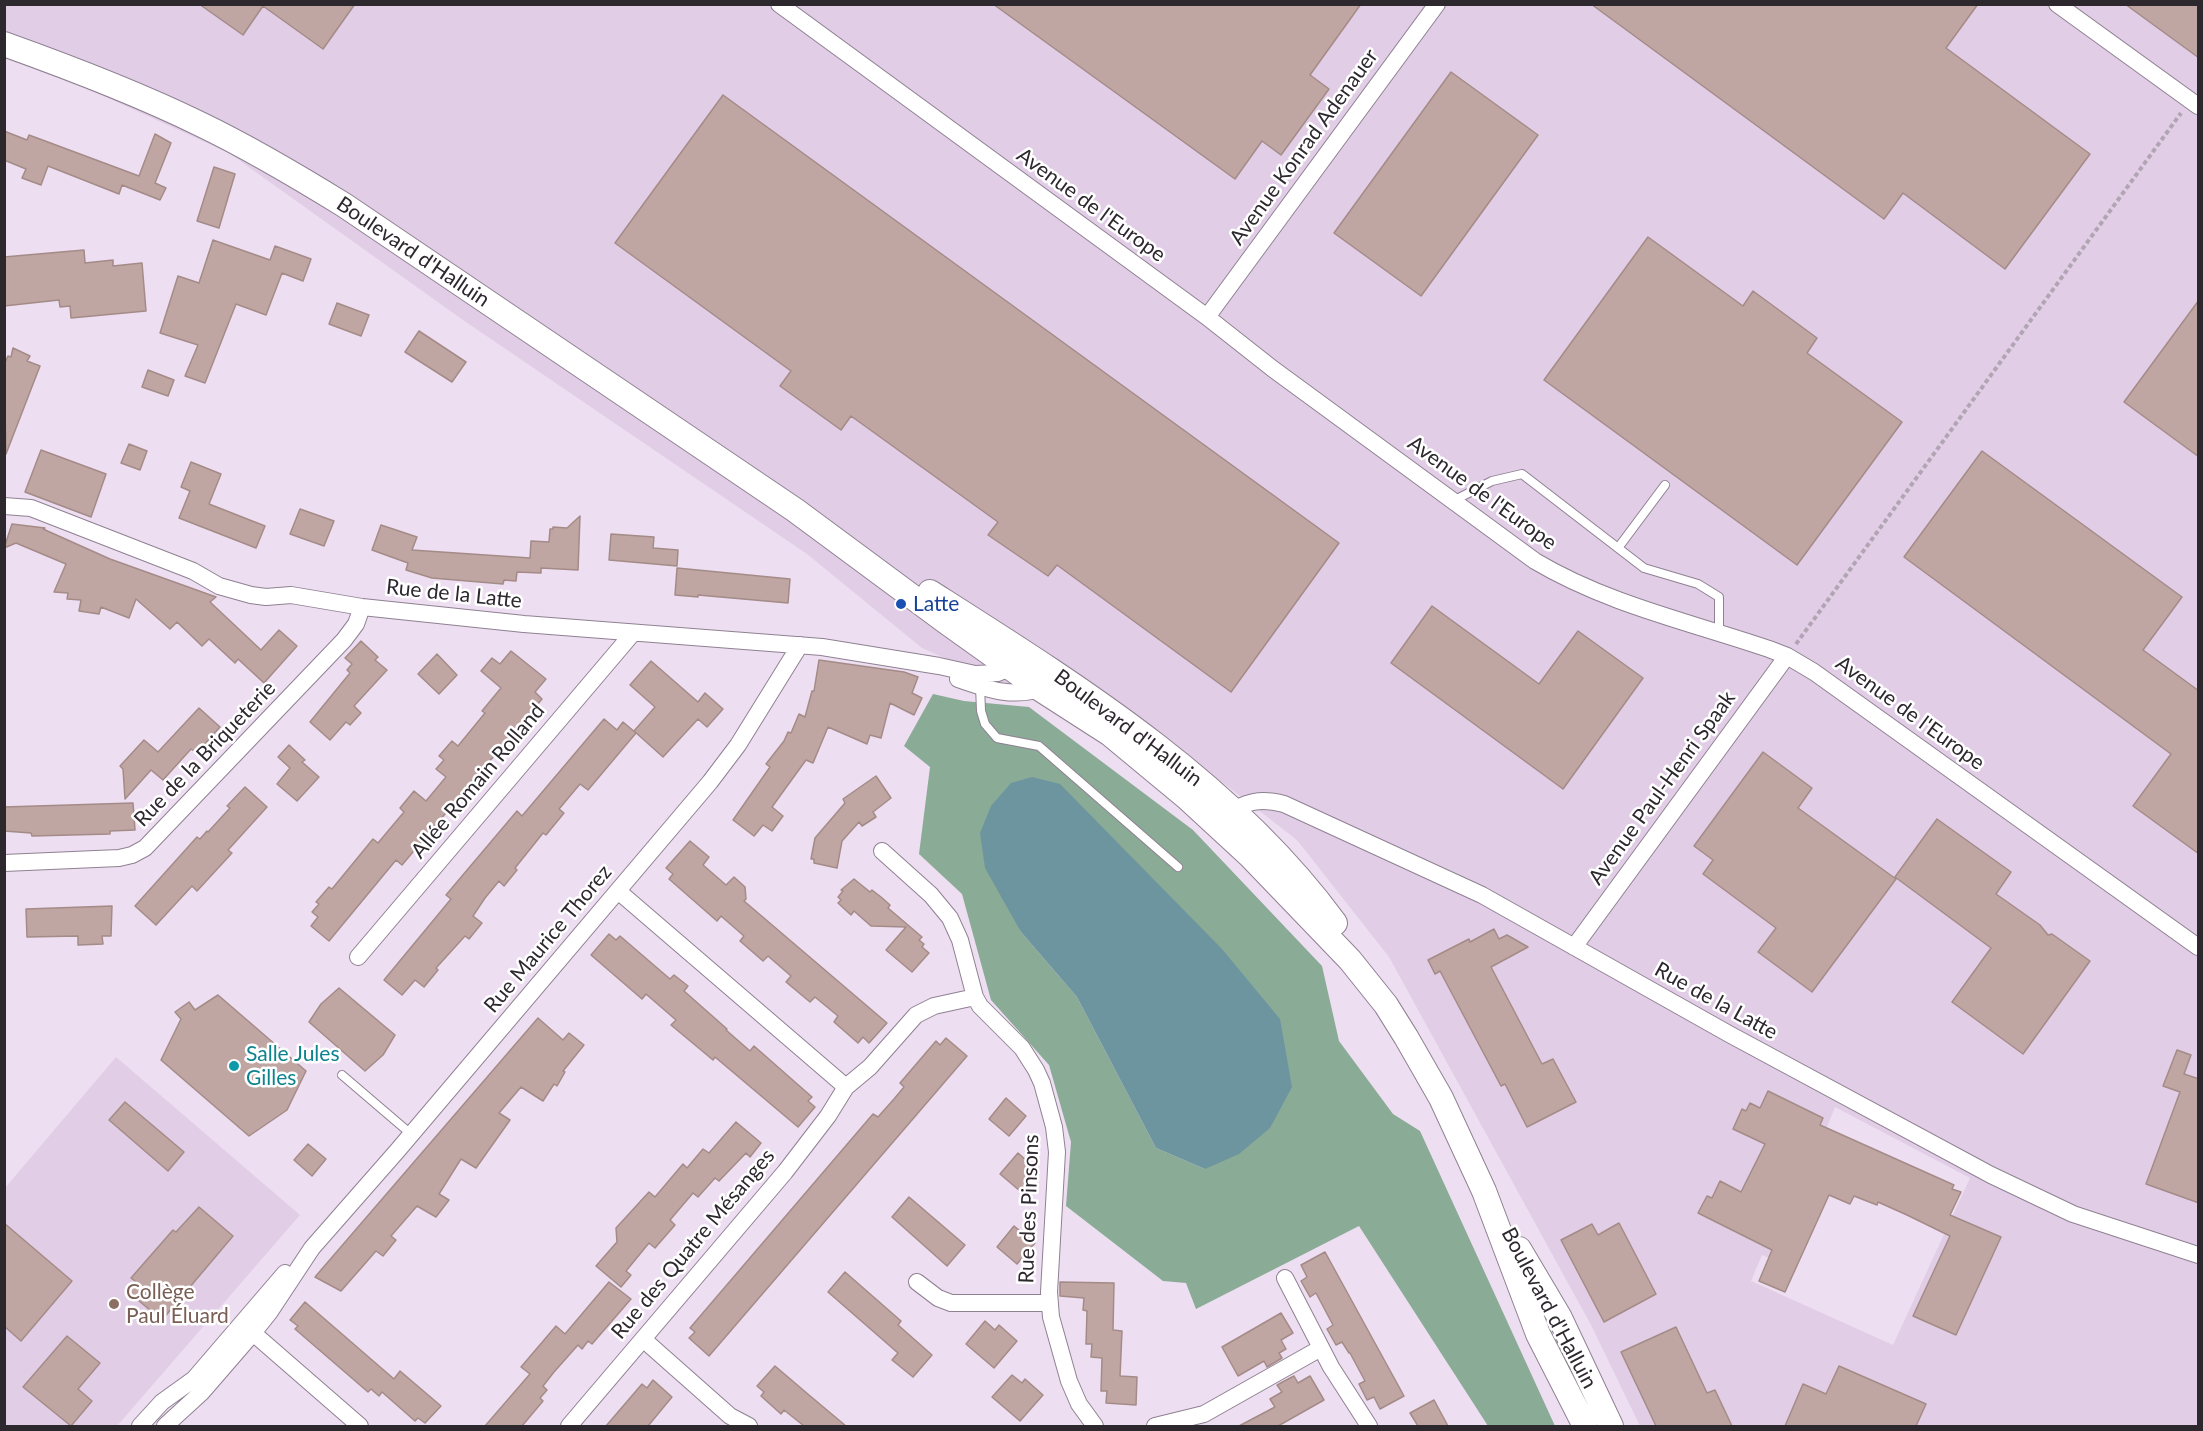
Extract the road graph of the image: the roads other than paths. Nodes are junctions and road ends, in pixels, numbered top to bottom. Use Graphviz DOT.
graph roads {
  1 [pos="779,4"];
  2 [pos="1437,4"];
  3 [pos="2057,4"];
  4 [pos="4,44"];
  5 [pos="2195,103"];
  6 [pos="1207,317"];
  7 [pos="1665,485"];
  8 [pos="1453,501"];
  9 [pos="4,506"];
  10 [pos="1618,548"];
  11 [pos="362,607"];
  12 [pos="1719,632"];
  13 [pos="633,633"];
  14 [pos="800,645"];
  15 [pos="1787,656"];
  16 [pos="915,663"];
  17 [pos="1021,663"];
  18 [pos="1062,678"];
  19 [pos="980,686"];
  20 [pos="1040,689"];
  21 [pos="1224,816"];
  22 [pos="882,851"];
  23 [pos="4,863"];
  24 [pos="1179,867"];
  25 [pos="618,891"];
  26 [pos="1574,947"];
  27 [pos="2199,947"];
  28 [pos="358,957"];
  29 [pos="975,997"];
  30 [pos="342,1075"];
  31 [pos="846,1087"];
  32 [pos="411,1134"];
  33 [pos="1484,1191"];
  34 [pos="2199,1255"];
  35 [pos="1285,1278"];
  36 [pos="917,1282"];
  37 [pos="1049,1303"];
  38 [pos="248,1328"];
  39 [pos="643,1339"];
  40 [pos="1321,1348"];
  41 [pos="140,1426"];
  42 [pos="165,1426"];
  43 [pos="360,1426"];
  44 [pos="569,1426"];
  45 [pos="749,1426"];
  46 [pos="1095,1426"];
  47 [pos="1155,1426"];
  48 [pos="1369,1426"];
  49 [pos="1585,1426"];
  50 [pos="1611,1426"];
  1 -- 6 [label="street, Avenue de l'Europe"];
  2 -- 6 [label="street, Avenue Konrad Adenauer"];
  3 -- 5 [label="street"];
  4 -- 17 [label="main road, Boulevard d'Halluin"];
  6 -- 8 [label="street, Avenue de l'Europe"];
  7 -- 10 [label="lane"];
  8 -- 10 [label="lane"];
  8 -- 12 [label="street, Avenue de l'Europe"];
  9 -- 11 [label="street, Rue de la Latte"];
  10 -- 12 [label="lane"];
  11 -- 13 [label="street, Rue de la Latte"];
  11 -- 23 [label="street, Rue de la Briqueterie"];
  12 -- 15 [label="street, Avenue de l'Europe"];
  13 -- 14 [label="street, Rue de la Latte"];
  13 -- 28 [label="street, Allée Romain Rolland"];
  14 -- 16 [label="street, Rue de la Latte"];
  14 -- 25 [label="street, Rue Maurice Thorez"];
  15 -- 26 [label="street, Avenue Paul-Henri Spaak"];
  15 -- 27 [label="street, Avenue de l'Europe"];
  16 -- 17 [label="street, Rue de la Latte"];
  16 -- 19 [label="street, Rue de la Latte"];
  17 -- 18 [label="main road, Boulevard d'Halluin"];
  17 -- 20 [label="main road, Boulevard d'Halluin"];
  18 -- 20 [label="street, Rue de la Latte"];
  18 -- 21 [label="main road, Boulevard d'Halluin"];
  19 -- 20 [label="street, Rue de la Latte"];
  19 -- 24 [label="lane"];
  20 -- 21 [label="main road, Boulevard d'Halluin"];
  21 -- 26 [label="street, Rue de la Latte"];
  21 -- 33 [label="main road, Boulevard d'Halluin"];
  22 -- 29 [label="street, Rue des Pinsons"];
  25 -- 31 [label="street"];
  25 -- 32 [label="street, Rue Maurice Thorez"];
  26 -- 34 [label="street, Rue de la Latte"];
  29 -- 31 [label="street, Rue des Quatre Mésanges"];
  29 -- 37 [label="street, Rue des Pinsons"];
  30 -- 32 [label="lane"];
  31 -- 39 [label="street, Rue des Quatre Mésanges"];
  32 -- 38 [label="street, Rue Maurice Thorez"];
  33 -- 49 [label="main road, Boulevard d'Halluin"];
  33 -- 50 [label="main road, Boulevard d'Halluin"];
  35 -- 40 [label="street"];
  36 -- 37 [label="street, Rue des Pinsons"];
  37 -- 46 [label="street, Rue des Pinsons"];
  38 -- 41 [label="street, Rue Maurice Thorez"];
  38 -- 42 [label="street, Rue Maurice Thorez"];
  38 -- 43 [label="street"];
  39 -- 44 [label="street, Rue des Quatre Mésanges"];
  39 -- 45 [label="street"];
  40 -- 47 [label="street"];
  40 -- 48 [label="street"];
}
